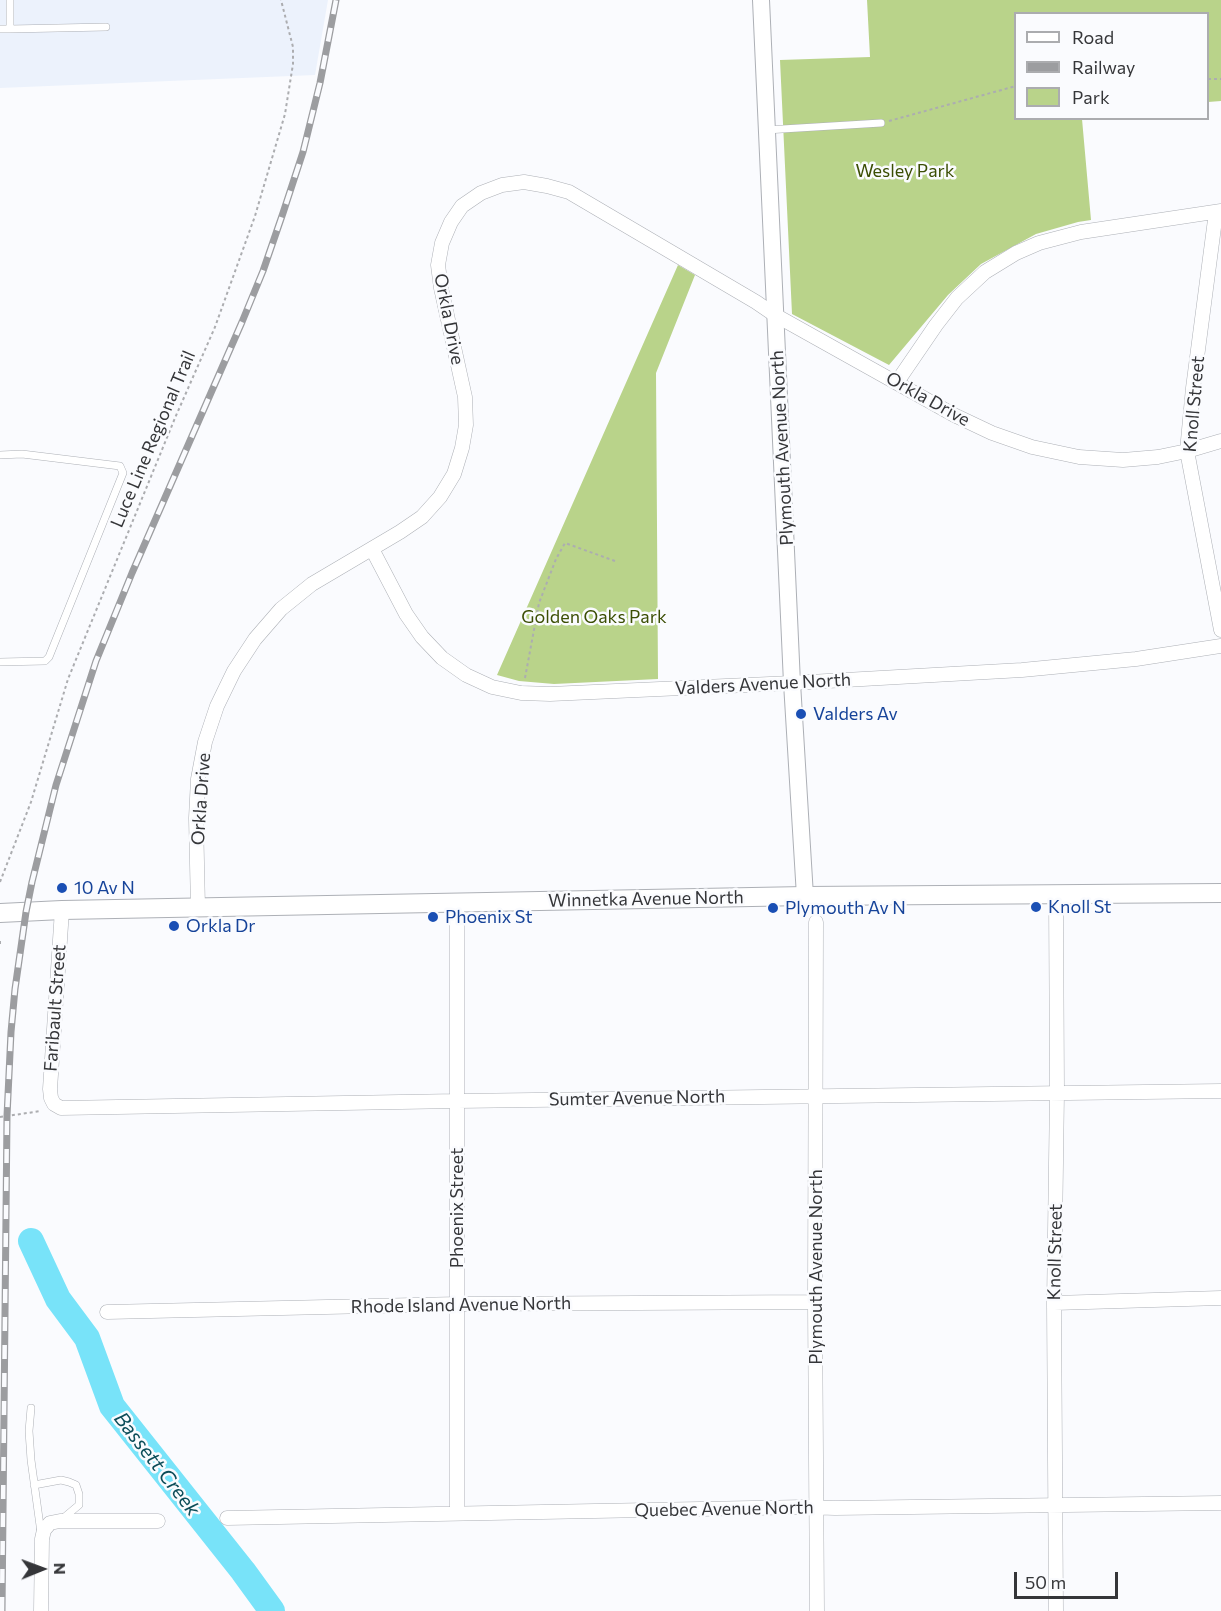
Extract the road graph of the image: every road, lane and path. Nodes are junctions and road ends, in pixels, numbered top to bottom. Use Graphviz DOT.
graph roads {
  1 [pos="10,0"];
  2 [pos="281,0"];
  3 [pos="760,0"];
  4 [pos="106,27"];
  5 [pos="0,29"];
  6 [pos="10,29"];
  7 [pos="1014,87"];
  8 [pos="880,123"];
  9 [pos="766,130"];
  10 [pos="1218,212"];
  11 [pos="776,315"];
  12 [pos="897,382"];
  13 [pos="1221,441"];
  14 [pos="1187,451"];
  15 [pos="0,455"];
  16 [pos="372,549"];
  17 [pos="615,561"];
  18 [pos="1221,630"];
  19 [pos="1221,646"];
  20 [pos="0,662"];
  21 [pos="792,683"];
  22 [pos="521,693"];
  23 [pos="0,882"];
  24 [pos="1221,893"];
  25 [pos="1056,894"];
  26 [pos="805,896"];
  27 [pos="457,903"];
  28 [pos="198,908"];
  29 [pos="62,910"];
  30 [pos="0,913"];
  31 [pos="816,922"];
  32 [pos="0,941"];
  33 [pos="0,946"];
  34 [pos="1221,1091"];
  35 [pos="1057,1093"];
  36 [pos="816,1095"];
  37 [pos="457,1101"];
  38 [pos="54,1104"];
  39 [pos="0,1118"];
  40 [pos="1221,1298"];
  41 [pos="815,1302"];
  42 [pos="1054,1303"];
  43 [pos="458,1304"];
  44 [pos="107,1311"];
  45 [pos="31,1407"];
  46 [pos="34,1485"];
  47 [pos="1221,1503"];
  48 [pos="1056,1505"];
  49 [pos="817,1508"];
  50 [pos="457,1514"];
  51 [pos="227,1518"];
  52 [pos="60,1521"];
  53 [pos="158,1521"];
  54 [pos="42,1539"];
  55 [pos="41,1611"];
  56 [pos="817,1611"];
  57 [pos="1056,1611"];
  1 -- 6 [label="lane"];
  2 -- 23 [label="path, Luce Line Regional Trail"];
  3 -- 9 [label="street, Plymouth Avenue North"];
  4 -- 6 [label="lane"];
  5 -- 6 [label="lane"];
  7 -- 8 [label="path"];
  8 -- 9 [label="lane"];
  9 -- 11 [label="street, Plymouth Avenue North"];
  10 -- 12 [label="street"];
  10 -- 14 [label="street, Knoll Street"];
  11 -- 12 [label="street, Orkla Drive"];
  11 -- 16 [label="street, Orkla Drive"];
  11 -- 21 [label="street, Plymouth Avenue North"];
  12 -- 14 [label="street, Orkla Drive"];
  13 -- 14 [label="street, Orkla Drive"];
  14 -- 18 [label="street, Knoll Street"];
  15 -- 20 [label="lane"];
  16 -- 22 [label="street, Valders Avenue North"];
  16 -- 28 [label="street, Orkla Drive"];
  17 -- 22 [label="path"];
  19 -- 21 [label="street, Valders Avenue North"];
  21 -- 22 [label="street, Valders Avenue North"];
  21 -- 26 [label="street, Plymouth Avenue North"];
  24 -- 25 [label="main road, Winnetka Avenue North"];
  25 -- 26 [label="main road, Winnetka Avenue North"];
  25 -- 35 [label="street, Knoll Street"];
  26 -- 27 [label="main road, Winnetka Avenue North"];
  27 -- 28 [label="main road, Winnetka Avenue North"];
  27 -- 37 [label="street, Phoenix Street"];
  28 -- 29 [label="main road, Winnetka Avenue North"];
  29 -- 30 [label="main road, Winnetka Avenue North"];
  29 -- 38 [label="street, Faribault Street"];
  31 -- 36 [label="street, Plymouth Avenue North"];
  32 -- 33 [label="path"];
  34 -- 35 [label="street, Sumter Avenue North"];
  35 -- 36 [label="street, Sumter Avenue North"];
  35 -- 42 [label="street, Knoll Street"];
  36 -- 37 [label="street, Sumter Avenue North"];
  36 -- 41 [label="street, Plymouth Avenue North"];
  37 -- 38 [label="street, Sumter Avenue North"];
  37 -- 43 [label="street, Phoenix Street"];
  38 -- 39 [label="path"];
  40 -- 42 [label="street"];
  41 -- 43 [label="street, Rhode Island Avenue North"];
  41 -- 49 [label="street, Plymouth Avenue North"];
  42 -- 48 [label="street, Knoll Street"];
  43 -- 44 [label="street, Rhode Island Avenue North"];
  43 -- 50 [label="street, Phoenix Street"];
  45 -- 46 [label="lane"];
  46 -- 52 [label="lane"];
  46 -- 54 [label="lane"];
  47 -- 48 [label="street, Quebec Avenue North"];
  48 -- 49 [label="street, Quebec Avenue North"];
  48 -- 57 [label="street, Knoll Street"];
  49 -- 50 [label="street, Quebec Avenue North"];
  49 -- 56 [label="street, Plymouth Avenue North"];
  50 -- 51 [label="street, Quebec Avenue North"];
  52 -- 53 [label="street"];
  52 -- 54 [label="street"];
  54 -- 55 [label="street"];
}
